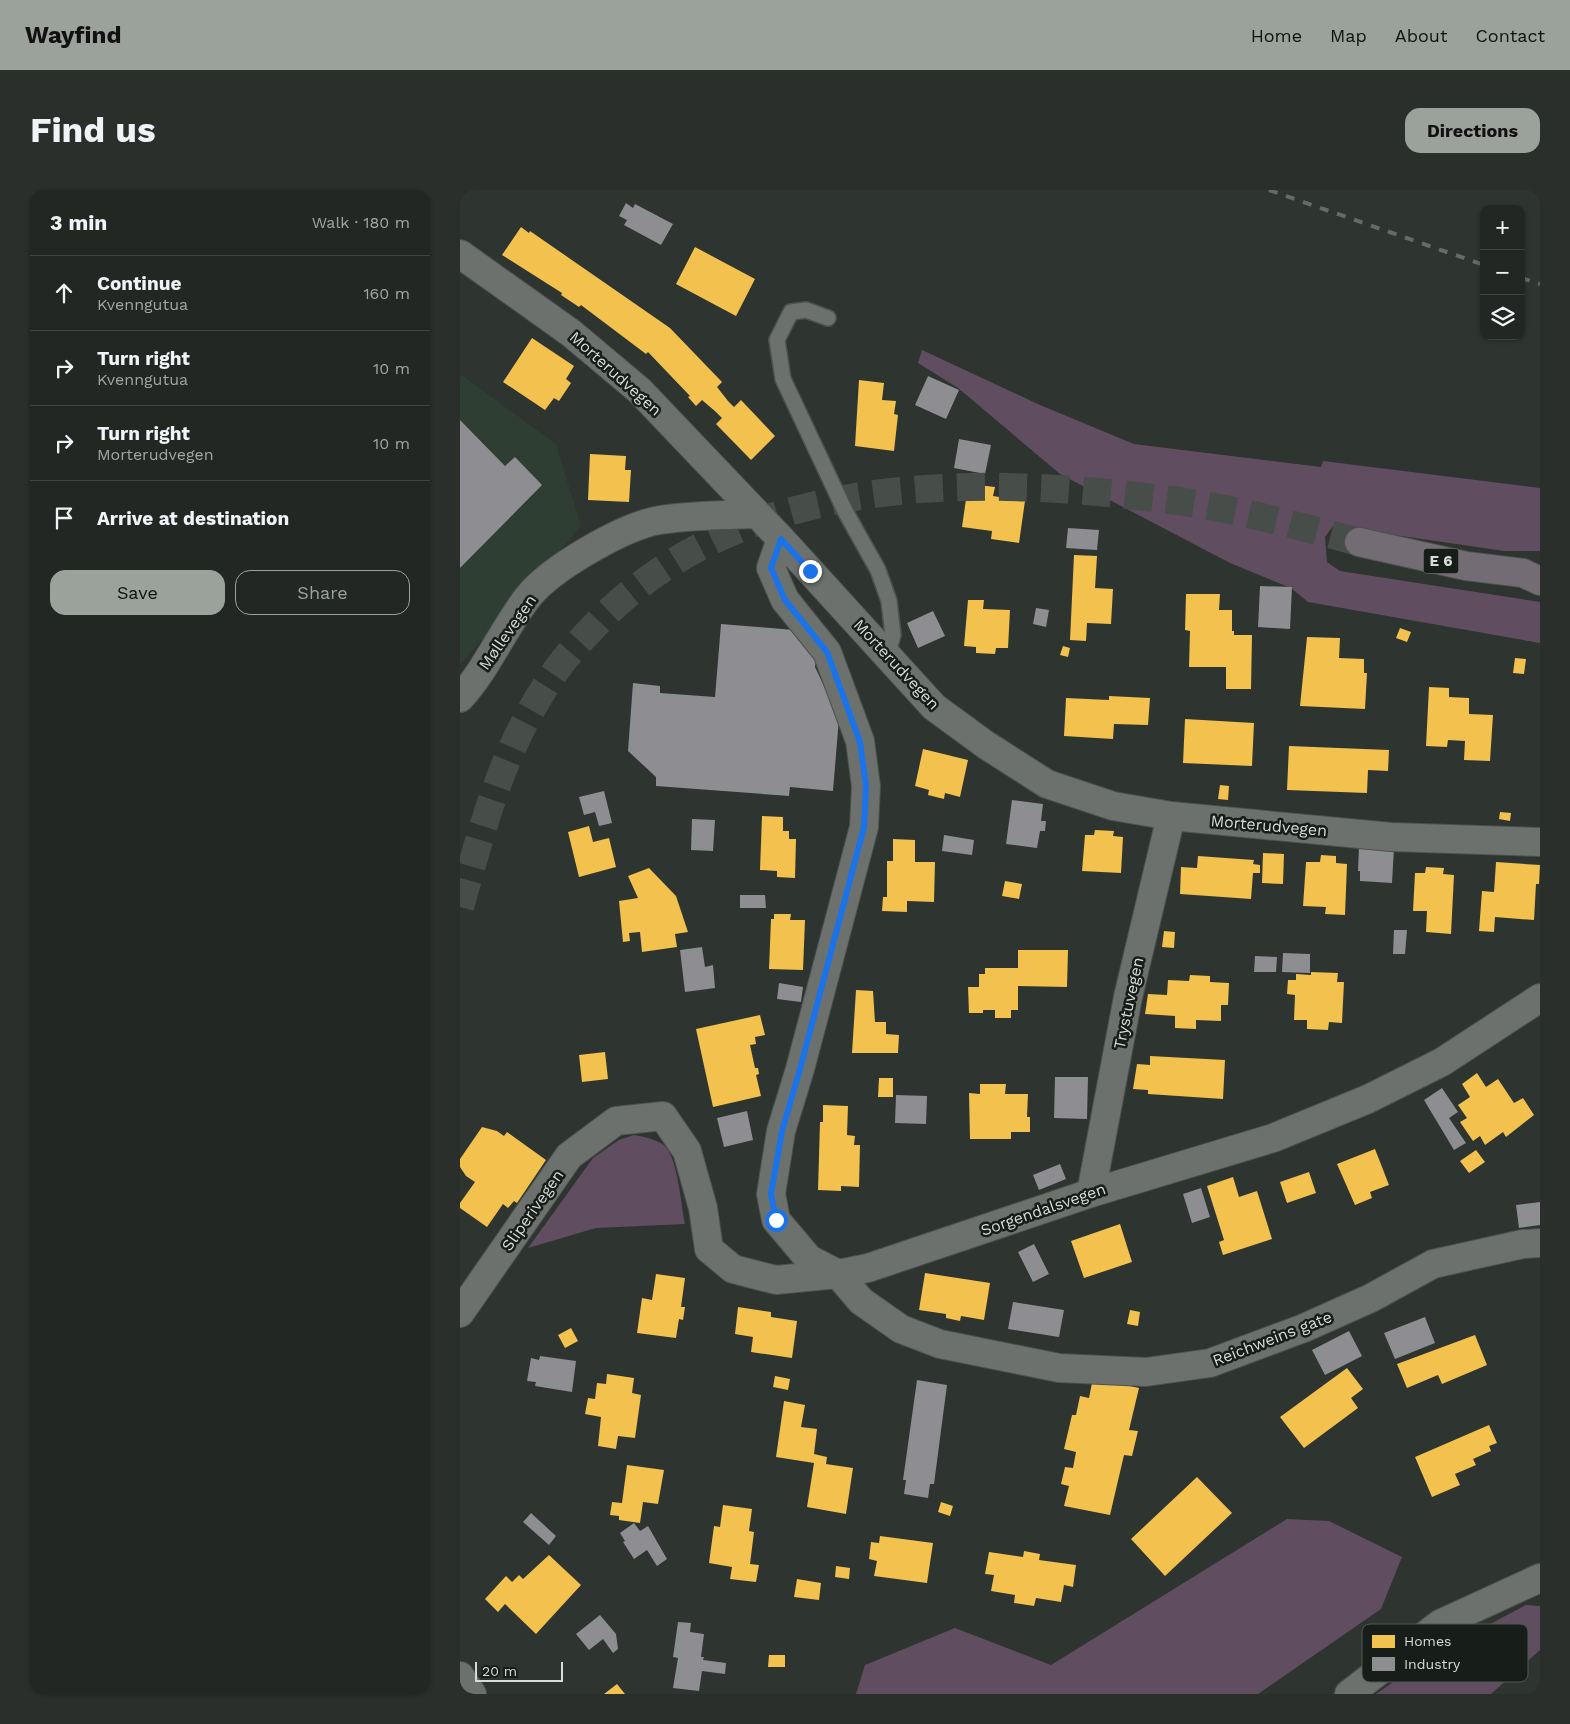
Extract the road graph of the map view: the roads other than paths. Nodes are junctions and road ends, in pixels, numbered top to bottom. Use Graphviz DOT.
graph roads {
  1 [pos="460,254"];
  2 [pos="828,318"];
  3 [pos="755,514"];
  4 [pos="781,539"];
  5 [pos="1359,542"];
  6 [pos="1534,574"];
  7 [pos="887,655"];
  8 [pos="460,698"];
  9 [pos="1171,816"];
  10 [pos="1540,842"];
  11 [pos="1540,998"];
  12 [pos="616,1121"];
  13 [pos="1091,1193"];
  14 [pos="1540,1243"];
  15 [pos="838,1274"];
  16 [pos="460,1313"];
  17 [pos="1540,1578"];
  18 [pos="1440,1624"];
  19 [pos="1365,1682"];
  20 [pos="1349,1694"];
  1 -- 3 [label="street, Morterudvegen"];
  2 -- 7 [label="lane"];
  3 -- 4 [label="street, Morterudvegen"];
  3 -- 8 [label="street, Møllevegen"];
  4 -- 7 [label="street, Morterudvegen"];
  4 -- 15 [label="street"];
  5 -- 6 [label="highway, E 6"];
  7 -- 9 [label="street, Morterudvegen"];
  9 -- 10 [label="street, Morterudvegen"];
  9 -- 13 [label="street, Trystuvegen"];
  11 -- 13 [label="street, Sorgendalsvegen"];
  12 -- 15 [label="street, Sorgendalsvegen"];
  12 -- 16 [label="street, Sliperivegen"];
  13 -- 15 [label="street, Sorgendalsvegen"];
  14 -- 15 [label="street, Reichweins gate"];
  17 -- 18 [label="street"];
  19 -- 20 [label="street"];
}
